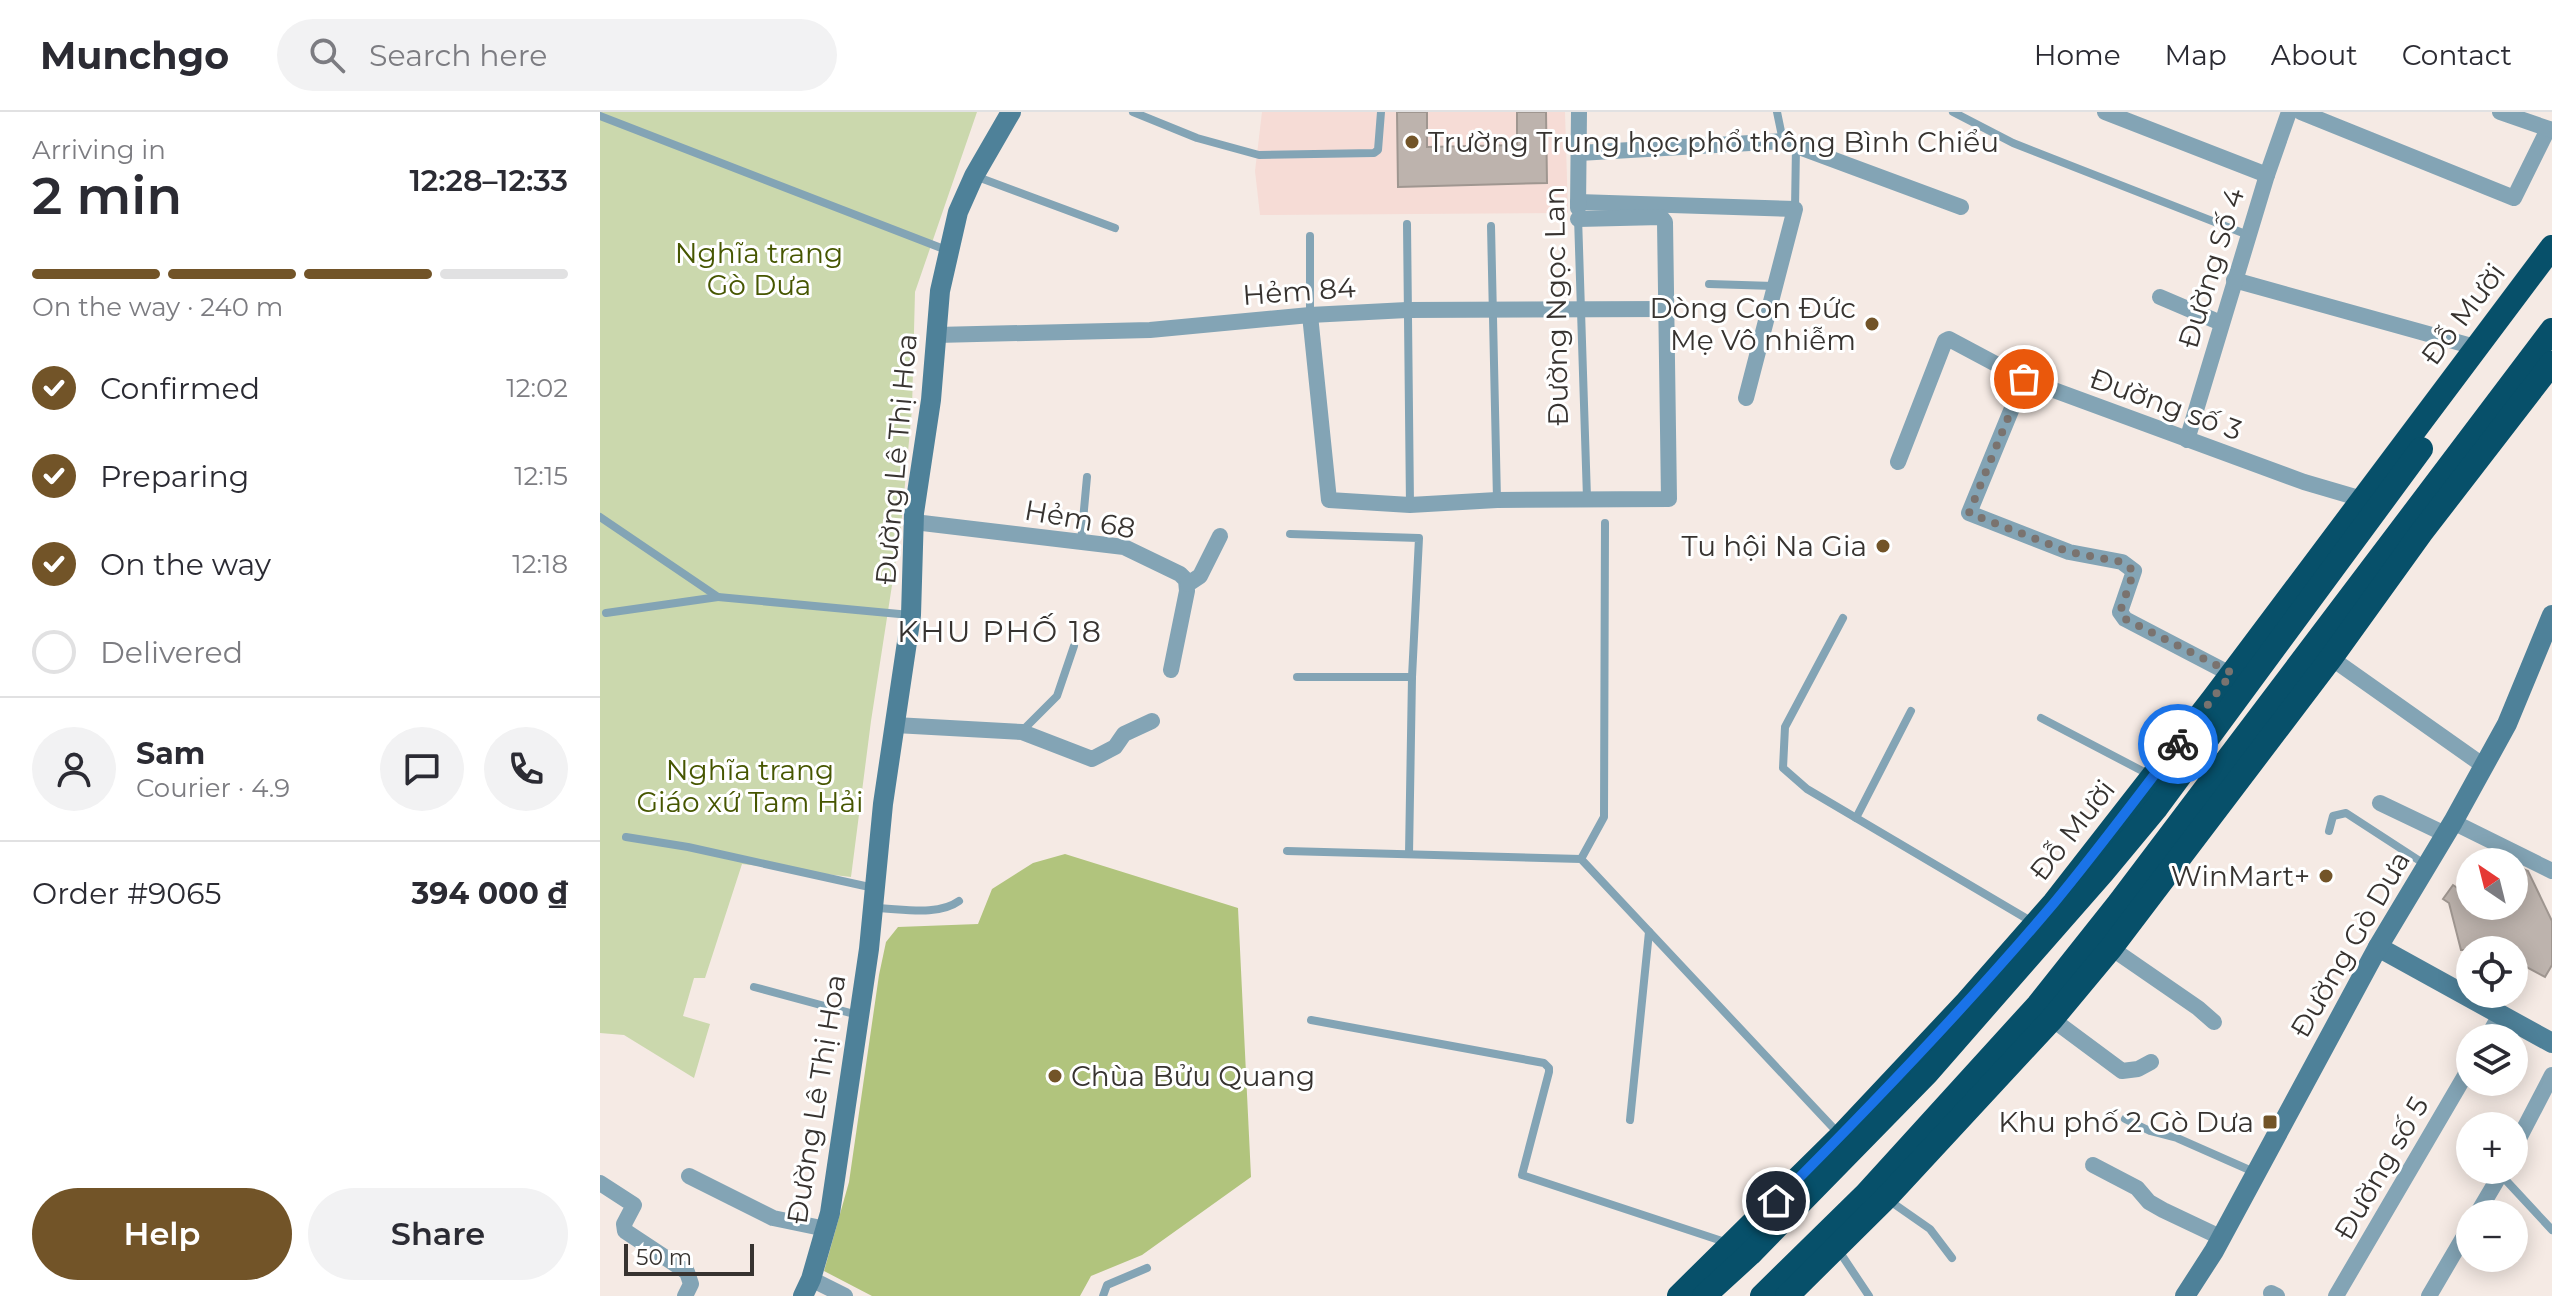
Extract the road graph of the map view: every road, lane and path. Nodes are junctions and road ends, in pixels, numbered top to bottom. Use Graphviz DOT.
graph roads {
  1 [pos="1011,112"];
  2 [pos="1133,112"];
  3 [pos="1381,112"];
  4 [pos="1579,112"];
  5 [pos="1777,112"];
  6 [pos="1953,112"];
  7 [pos="2105,112"];
  8 [pos="2289,112"];
  9 [pos="2301,112"];
  10 [pos="2500,112"];
  11 [pos="600,116"];
  12 [pos="2551,129"];
  13 [pos="1789,143"];
  14 [pos="1579,153"];
  15 [pos="2267,175"];
  16 [pos="974,176"];
  17 [pos="1961,207"];
  18 [pos="1795,209"];
  19 [pos="1578,210"];
  20 [pos="1407,224"];
  21 [pos="1491,226"];
  22 [pos="1115,228"];
  23 [pos="2248,235"];
  24 [pos="1310,236"];
  25 [pos="2552,247"];
  26 [pos="950,251"];
  27 [pos="2552,274"];
  28 [pos="2234,280"];
  29 [pos="1709,284"];
  30 [pos="1775,286"];
  31 [pos="2160,297"];
  32 [pos="1581,309"];
  33 [pos="1666,309"];
  34 [pos="1407,310"];
  35 [pos="1495,310"];
  36 [pos="1310,315"];
  37 [pos="2221,323"];
  38 [pos="2552,330"];
  39 [pos="936,335"];
  40 [pos="2475,347"];
  41 [pos="2552,363"];
  42 [pos="2024,379"];
  43 [pos="1746,398"];
  44 [pos="2187,440"];
  45 [pos="1898,462"];
  46 [pos="1087,477"];
  47 [pos="1587,498"];
  48 [pos="2362,499"];
  49 [pos="1497,500"];
  50 [pos="2421,504"];
  51 [pos="1410,505"];
  52 [pos="600,517"];
  53 [pos="914,522"];
  54 [pos="1605,523"];
  55 [pos="2421,533"];
  56 [pos="1290,534"];
  57 [pos="1220,536"];
  58 [pos="1081,542"];
  59 [pos="1188,584"];
  60 [pos="718,597"];
  61 [pos="606,613"];
  62 [pos="911,615"];
  63 [pos="2552,615"];
  64 [pos="1843,618"];
  65 [pos="1074,646"];
  66 [pos="2331,658"];
  67 [pos="1171,670"];
  68 [pos="1297,677"];
  69 [pos="1412,677"];
  70 [pos="2239,678"];
  71 [pos="1911,711"];
  72 [pos="2041,718"];
  73 [pos="1152,721"];
  74 [pos="895,725"];
  75 [pos="1022,732"];
  76 [pos="2484,766"];
  77 [pos="2153,777"];
  78 [pos="2380,803"];
  79 [pos="1856,818"];
  80 [pos="2449,828"];
  81 [pos="2329,831"];
  82 [pos="626,837"];
  83 [pos="1287,851"];
  84 [pos="1409,854"];
  85 [pos="1581,859"];
  86 [pos="2427,866"];
  87 [pos="2552,871"];
  88 [pos="873,898"];
  89 [pos="959,901"];
  90 [pos="2035,923"];
  91 [pos="1649,932"];
  92 [pos="2378,947"];
  93 [pos="2111,948"];
  94 [pos="754,987"];
  95 [pos="2501,1013"];
  96 [pos="859,1015"];
  97 [pos="2052,1019"];
  98 [pos="1311,1020"];
  99 [pos="2214,1022"];
  100 [pos="2495,1024"];
  101 [pos="2552,1043"];
  102 [pos="2151,1062"];
  103 [pos="2552,1075"];
  104 [pos="2456,1091"];
  105 [pos="2125,1119"];
  106 [pos="1630,1120"];
  107 [pos="2528,1121"];
  108 [pos="1848,1142"];
  109 [pos="2093,1165"];
  110 [pos="2255,1172"];
  111 [pos="689,1176"];
  112 [pos="600,1183"];
  113 [pos="2512,1184"];
  114 [pos="1886,1198"];
  115 [pos="826,1229"];
  116 [pos="2552,1230"];
  117 [pos="2220,1237"];
  118 [pos="1732,1245"];
  119 [pos="1837,1247"];
  120 [pos="2456,1250"];
  121 [pos="1952,1258"];
  122 [pos="1147,1268"];
  123 [pos="807,1288"];
  124 [pos="685,1296"];
  125 [pos="845,1296"];
  126 [pos="1103,1296"];
  127 [pos="1679,1296"];
  128 [pos="1704,1296"];
  129 [pos="1762,1296"];
  130 [pos="1787,1296"];
  131 [pos="1869,1296"];
  132 [pos="2185,1296"];
  133 [pos="2336,1296"];
  134 [pos="2429,1296"];
  1 -- 16 [label="street, Đường Lê Thị Hoa"];
  2 -- 3 [label="lane"];
  4 -- 14 [label="street, Đường Ngọc Lan"];
  5 -- 13 [label="lane"];
  6 -- 23 [label="lane"];
  7 -- 15 [label="street"];
  8 -- 15 [label="street, Đường Số 4"];
  9 -- 12 [label="street"];
  10 -- 12 [label="street"];
  11 -- 26 [label="lane"];
  13 -- 14 [label="street"];
  13 -- 17 [label="street"];
  13 -- 18 [label="lane"];
  14 -- 19 [label="street, Đường Ngọc Lan"];
  15 -- 23 [label="street, Đường Số 4"];
  16 -- 22 [label="lane"];
  16 -- 26 [label="street, Đường Lê Thị Hoa"];
  18 -- 19 [label="street"];
  18 -- 30 [label="street"];
  19 -- 32 [label="lane, Đường Ngọc Lan"];
  19 -- 33 [label="street"];
  20 -- 34 [label="lane"];
  21 -- 35 [label="lane"];
  23 -- 28 [label="street, Đường Số 4"];
  24 -- 36 [label="lane"];
  25 -- 40 [label="highway, Đỗ Mười"];
  26 -- 39 [label="street, Đường Lê Thị Hoa"];
  27 -- 70 [label="highway, Đỗ Mười"];
  28 -- 37 [label="street, Đường Số 4"];
  28 -- 40 [label="street"];
  29 -- 30 [label="lane"];
  30 -- 43 [label="street"];
  31 -- 37 [label="street"];
  32 -- 33 [label="street, Hẻm 84"];
  32 -- 35 [label="street, Hẻm 84"];
  32 -- 47 [label="lane, Đường Ngọc Lan"];
  33 -- 47 [label="street"];
  34 -- 35 [label="street, Hẻm 84"];
  34 -- 36 [label="street, Hẻm 84"];
  34 -- 51 [label="lane"];
  35 -- 49 [label="lane"];
  36 -- 39 [label="street, Hẻm 84"];
  36 -- 51 [label="street"];
  37 -- 44 [label="street, Đường Số 4"];
  38 -- 50 [label="highway"];
  39 -- 53 [label="street, Đường Lê Thị Hoa"];
  40 -- 48 [label="highway, Đỗ Mười"];
  41 -- 55 [label="highway"];
  42 -- 44 [label="street, Đường số 3"];
  42 -- 45 [label="street, Đường số 3"];
  42 -- 70 [label="street"];
  44 -- 48 [label="street, Đường số 3"];
  46 -- 58 [label="lane"];
  47 -- 49 [label="street"];
  48 -- 70 [label="highway, Đỗ Mười"];
  49 -- 51 [label="street"];
  50 -- 55 [label="highway"];
  50 -- 129 [label="highway"];
  52 -- 60 [label="lane"];
  53 -- 58 [label="street, Hẻm 68"];
  53 -- 62 [label="street, Đường Lê Thị Hoa"];
  54 -- 85 [label="lane"];
  55 -- 66 [label="highway"];
  56 -- 69 [label="lane"];
  57 -- 59 [label="street"];
  58 -- 59 [label="street, Hẻm 68"];
  59 -- 67 [label="street"];
  60 -- 61 [label="lane"];
  60 -- 62 [label="lane"];
  62 -- 74 [label="street, Đường Lê Thị Hoa"];
  63 -- 76 [label="street, Đường Gò Dưa"];
  64 -- 79 [label="lane"];
  65 -- 75 [label="lane"];
  66 -- 76 [label="street"];
  66 -- 93 [label="highway"];
  68 -- 69 [label="lane"];
  69 -- 84 [label="lane"];
  70 -- 77 [label="highway, Đỗ Mười"];
  70 -- 108 [label="highway, Đỗ Mười"];
  71 -- 79 [label="lane"];
  72 -- 77 [label="lane"];
  73 -- 75 [label="street"];
  74 -- 75 [label="street"];
  74 -- 88 [label="street, Đường Lê Thị Hoa"];
  76 -- 80 [label="street, Đường Gò Dưa"];
  77 -- 90 [label="highway, Đỗ Mười"];
  78 -- 80 [label="street"];
  79 -- 90 [label="lane"];
  80 -- 86 [label="street, Đường Gò Dưa"];
  80 -- 87 [label="street"];
  81 -- 86 [label="lane"];
  82 -- 88 [label="lane"];
  83 -- 84 [label="lane"];
  84 -- 85 [label="lane"];
  85 -- 91 [label="lane"];
  86 -- 92 [label="street, Đường Gò Dưa"];
  88 -- 89 [label="lane"];
  88 -- 96 [label="street, Đường Lê Thị Hoa"];
  90 -- 108 [label="highway, Đỗ Mười"];
  91 -- 106 [label="lane"];
  91 -- 108 [label="lane"];
  92 -- 95 [label="street"];
  92 -- 110 [label="street, Đường Gò Dưa"];
  93 -- 97 [label="highway"];
  93 -- 99 [label="street"];
  94 -- 96 [label="lane"];
  95 -- 100 [label="street"];
  95 -- 101 [label="street"];
  96 -- 115 [label="street, Đường Lê Thị Hoa"];
  97 -- 102 [label="street"];
  97 -- 114 [label="highway"];
  98 -- 118 [label="lane"];
  103 -- 107 [label="street"];
  104 -- 133 [label="street, Đường số 5"];
  105 -- 110 [label="lane"];
  108 -- 118 [label="highway, Đỗ Mười"];
  108 -- 128 [label="highway, Đỗ Mười"];
  109 -- 117 [label="street"];
  110 -- 117 [label="street, Đường Gò Dưa"];
  111 -- 115 [label="street"];
  112 -- 124 [label="street"];
  113 -- 116 [label="lane"];
  114 -- 119 [label="highway"];
  114 -- 121 [label="lane"];
  115 -- 123 [label="street, Đường Lê Thị Hoa"];
  117 -- 132 [label="street, Đường Gò Dưa"];
  118 -- 127 [label="highway, Đỗ Mười"];
  119 -- 130 [label="highway"];
  119 -- 131 [label="lane"];
  120 -- 134 [label="street"];
  122 -- 126 [label="lane"];
  123 -- 125 [label="street"];
}
